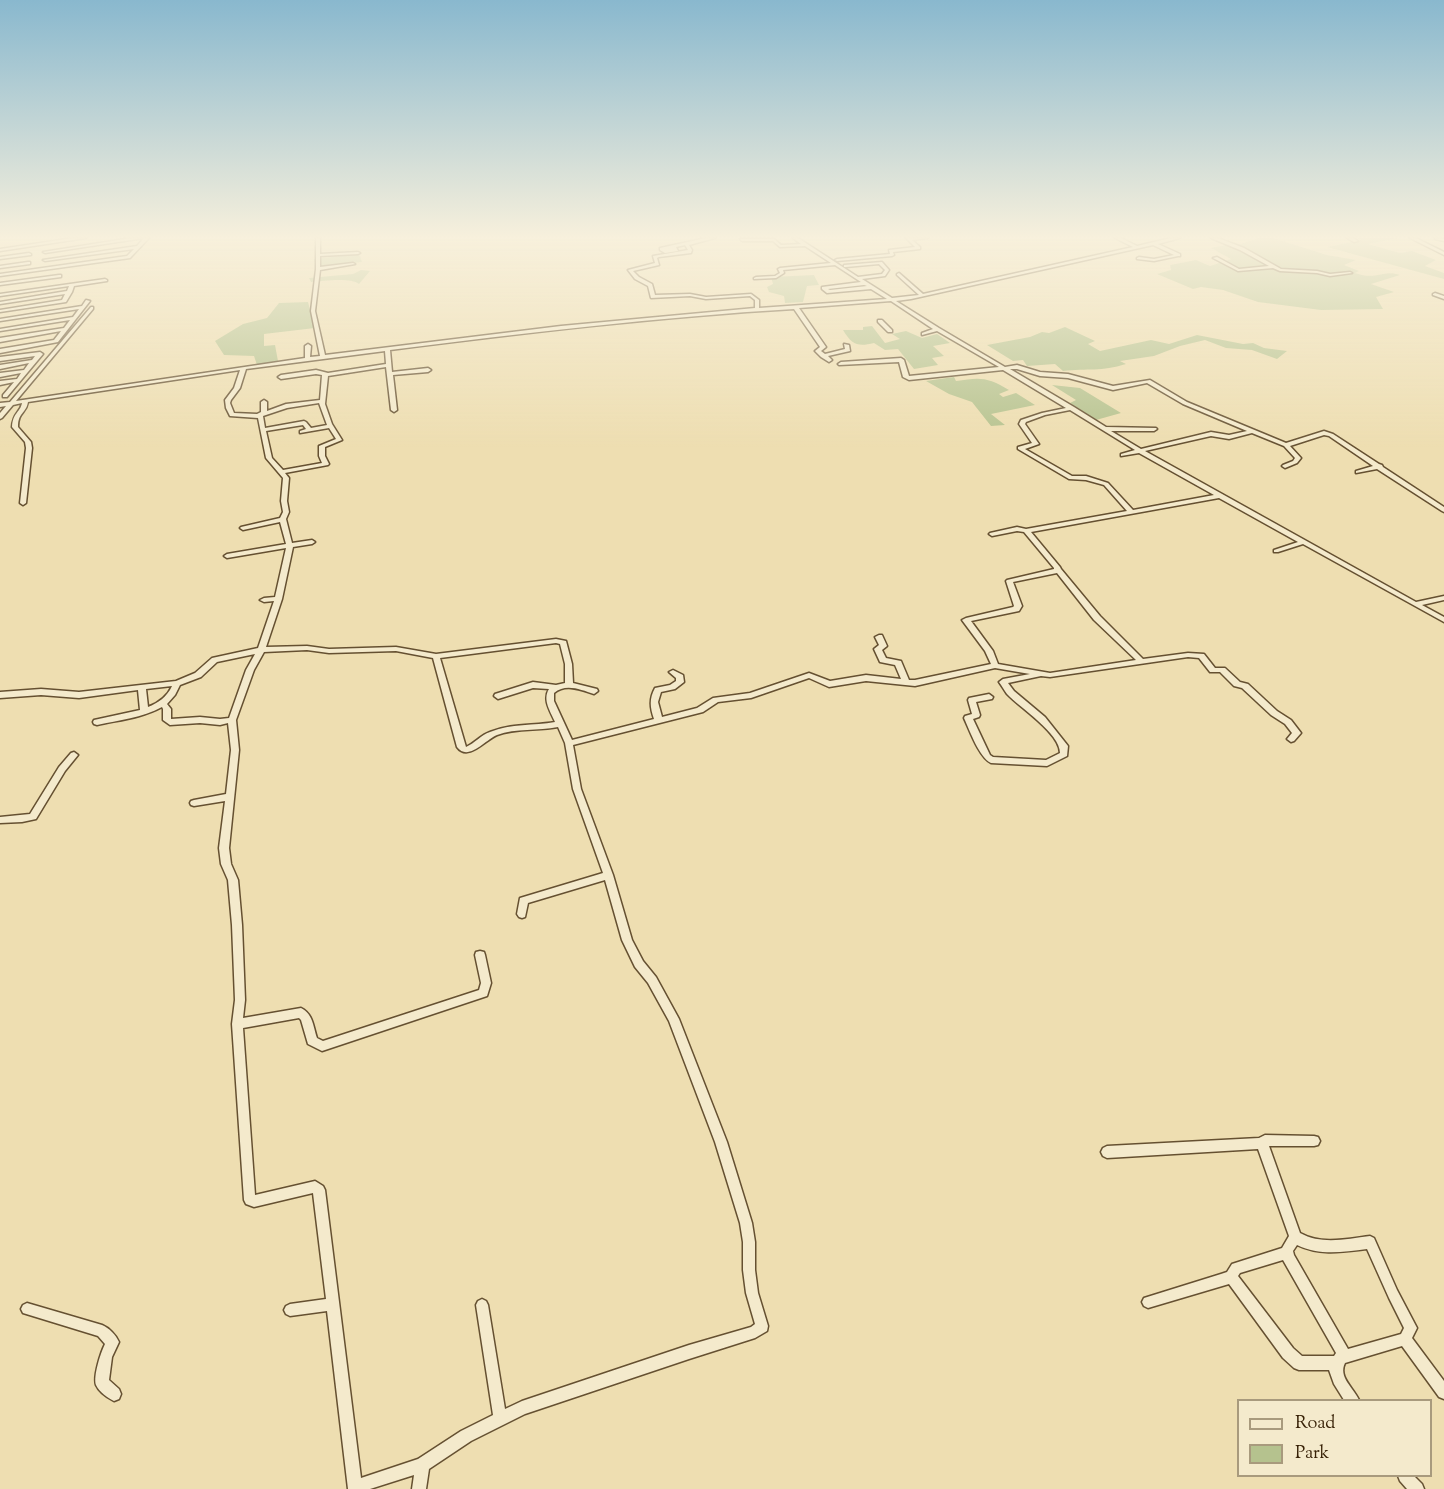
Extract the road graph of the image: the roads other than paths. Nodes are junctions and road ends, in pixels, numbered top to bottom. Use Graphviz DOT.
graph roads {
  1 [pos="20,307"];
  2 [pos="79,307"];
  3 [pos="82,307"];
  4 [pos="313,307"];
  5 [pos="802,307"];
  6 [pos="907,307"];
  7 [pos="909,307"];
  8 [pos="91,308"];
  9 [pos="796,308"];
  10 [pos="3,310"];
  11 [pos="758,310"];
  12 [pos="74,318"];
  13 [pos="3,319"];
  14 [pos="880,321"];
  15 [pos="3,329"];
  16 [pos="65,329"];
  17 [pos="937,329"];
  18 [pos="890,331"];
  19 [pos="924,334"];
  20 [pos="0,340"];
  21 [pos="846,345"];
  22 [pos="308,346"];
  23 [pos="44,347"];
  24 [pos="387,350"];
  25 [pos="0,352"];
  26 [pos="824,356"];
  27 [pos="322,358"];
  28 [pos="0,359"];
  29 [pos="307,360"];
  30 [pos="830,360"];
  31 [pos="34,361"];
  32 [pos="388,364"];
  33 [pos="841,364"];
  34 [pos="0,367"];
  35 [pos="1008,368"];
  36 [pos="243,369"];
  37 [pos="428,370"];
  38 [pos="26,371"];
  39 [pos="326,374"];
  40 [pos="389,374"];
  41 [pos="0,375"];
  42 [pos="281,377"];
  43 [pos="18,380"];
  44 [pos="0,383"];
  45 [pos="4,393"];
  46 [pos="323,401"];
  47 [pos="24,402"];
  48 [pos="264,402"];
  49 [pos="0,405"];
  50 [pos="11,405"];
  51 [pos="1072,408"];
  52 [pos="394,410"];
  53 [pos="262,413"];
  54 [pos="0,417"];
  55 [pos="330,426"];
  56 [pos="1108,429"];
  57 [pos="1138,429"];
  58 [pos="1154,429"];
  59 [pos="262,430"];
  60 [pos="1255,431"];
  61 [pos="1127,438"];
  62 [pos="1286,445"];
  63 [pos="1144,451"];
  64 [pos="1123,454"];
  65 [pos="1285,466"];
  66 [pos="1380,466"];
  67 [pos="283,472"];
  68 [pos="1358,472"];
  69 [pos="1219,496"];
  70 [pos="23,503"];
  71 [pos="1131,511"];
  72 [pos="1443,511"];
  73 [pos="283,519"];
  74 [pos="243,528"];
  75 [pos="1026,531"];
  76 [pos="992,534"];
  77 [pos="312,542"];
  78 [pos="1303,542"];
  79 [pos="289,545"];
  80 [pos="1276,551"];
  81 [pos="227,556"];
  82 [pos="1058,570"];
  83 [pos="1444,598"];
  84 [pos="278,599"];
  85 [pos="264,600"];
  86 [pos="1416,604"];
  87 [pos="1444,620"];
  88 [pos="879,637"];
  89 [pos="261,650"];
  90 [pos="436,656"];
  91 [pos="1142,662"];
  92 [pos="995,666"];
  93 [pos="673,672"];
  94 [pos="1039,675"];
  95 [pos="177,683"];
  96 [pos="906,683"];
  97 [pos="569,685"];
  98 [pos="555,687"];
  99 [pos="142,688"];
  100 [pos="594,691"];
  101 [pos="0,695"];
  102 [pos="498,696"];
  103 [pos="989,697"];
  104 [pos="163,703"];
  105 [pos="144,711"];
  106 [pos="232,720"];
  107 [pos="659,721"];
  108 [pos="97,722"];
  109 [pos="560,724"];
  110 [pos="1291,739"];
  111 [pos="569,742"];
  112 [pos="74,754"];
  113 [pos="229,797"];
  114 [pos="194,803"];
  115 [pos="0,820"];
  116 [pos="608,875"];
  117 [pos="522,914"];
  118 [pos="480,956"];
  119 [pos="237,1024"];
  120 [pos="1314,1141"];
  121 [pos="1262,1143"];
  122 [pos="1107,1152"];
  123 [pos="1295,1237"];
  124 [pos="1287,1253"];
  125 [pos="1231,1276"];
  126 [pos="1148,1302"];
  127 [pos="332,1304"];
  128 [pos="482,1305"];
  129 [pos="27,1309"];
  130 [pos="290,1310"];
  131 [pos="1405,1339"];
  132 [pos="1341,1360"];
  133 [pos="1444,1392"];
  134 [pos="114,1394"];
  135 [pos="1351,1399"];
  136 [pos="500,1419"];
  137 [pos="422,1464"];
  138 [pos="1406,1477"];
  139 [pos="356,1488"];
  140 [pos="419,1489"];
  141 [pos="1417,1489"];
  1 -- 10 [label="street"];
  2 -- 13 [label="street"];
  3 -- 12 [label="street"];
  4 -- 27 [label="street"];
  5 -- 9 [label="street"];
  6 -- 17 [label="street"];
  7 -- 35 [label="street"];
  8 -- 50 [label="street"];
  9 -- 11 [label="street"];
  9 -- 26 [label="street"];
  10 -- 13 [label="street"];
  11 -- 24 [label="street"];
  12 -- 15 [label="street"];
  12 -- 16 [label="street"];
  13 -- 15 [label="street"];
  14 -- 18 [label="street"];
  16 -- 20 [label="street"];
  16 -- 25 [label="street"];
  17 -- 19 [label="street"];
  17 -- 35 [label="street"];
  21 -- 26 [label="street"];
  22 -- 29 [label="street"];
  23 -- 25 [label="street"];
  24 -- 27 [label="street"];
  24 -- 32 [label="street"];
  26 -- 30 [label="street"];
  27 -- 29 [label="street"];
  28 -- 31 [label="street"];
  29 -- 36 [label="street"];
  31 -- 34 [label="street"];
  31 -- 38 [label="street"];
  32 -- 39 [label="street"];
  32 -- 40 [label="street"];
  33 -- 35 [label="street"];
  35 -- 51 [label="street"];
  35 -- 56 [label="street"];
  35 -- 60 [label="street"];
  36 -- 47 [label="street"];
  36 -- 53 [label="street"];
  37 -- 40 [label="street"];
  38 -- 41 [label="street"];
  38 -- 43 [label="street"];
  39 -- 42 [label="street"];
  39 -- 46 [label="street"];
  40 -- 52 [label="street"];
  43 -- 44 [label="street"];
  43 -- 45 [label="street"];
  46 -- 53 [label="street"];
  46 -- 55 [label="street"];
  47 -- 50 [label="street"];
  47 -- 70 [label="street"];
  48 -- 53 [label="street"];
  49 -- 50 [label="street"];
  50 -- 54 [label="street"];
  51 -- 56 [label="street"];
  51 -- 71 [label="street"];
  53 -- 59 [label="street"];
  55 -- 59 [label="street"];
  55 -- 67 [label="street"];
  56 -- 57 [label="street"];
  56 -- 61 [label="street"];
  56 -- 63 [label="street"];
  57 -- 58 [label="street"];
  57 -- 61 [label="street"];
  59 -- 67 [label="street"];
  60 -- 62 [label="street"];
  60 -- 63 [label="street"];
  61 -- 63 [label="street"];
  62 -- 65 [label="street"];
  62 -- 66 [label="street"];
  63 -- 64 [label="street"];
  63 -- 69 [label="street"];
  66 -- 68 [label="street"];
  66 -- 72 [label="street"];
  67 -- 73 [label="street"];
  69 -- 71 [label="street"];
  69 -- 78 [label="street"];
  71 -- 75 [label="street"];
  73 -- 74 [label="street"];
  73 -- 79 [label="street"];
  75 -- 76 [label="street"];
  75 -- 82 [label="street"];
  77 -- 79 [label="street"];
  78 -- 80 [label="street"];
  78 -- 86 [label="street"];
  79 -- 81 [label="street"];
  79 -- 84 [label="street"];
  82 -- 91 [label="street"];
  82 -- 92 [label="street"];
  83 -- 86 [label="street"];
  84 -- 85 [label="street"];
  84 -- 89 [label="street"];
  86 -- 87 [label="street"];
  88 -- 96 [label="street"];
  89 -- 90 [label="street"];
  89 -- 95 [label="street"];
  89 -- 106 [label="street"];
  90 -- 97 [label="street"];
  90 -- 109 [label="street"];
  91 -- 94 [label="street"];
  91 -- 110 [label="street"];
  92 -- 94 [label="street"];
  92 -- 96 [label="street"];
  93 -- 107 [label="street"];
  94 -- 103 [label="street"];
  95 -- 99 [label="street"];
  95 -- 104 [label="street"];
  96 -- 107 [label="street"];
  97 -- 98 [label="street"];
  97 -- 100 [label="street"];
  98 -- 102 [label="street"];
  98 -- 109 [label="street"];
  99 -- 101 [label="street"];
  99 -- 105 [label="street"];
  104 -- 105 [label="street"];
  104 -- 106 [label="street"];
  105 -- 108 [label="street"];
  106 -- 113 [label="street"];
  107 -- 111 [label="street"];
  109 -- 111 [label="street"];
  111 -- 116 [label="street"];
  112 -- 115 [label="street"];
  113 -- 114 [label="street"];
  113 -- 119 [label="street"];
  116 -- 117 [label="street"];
  116 -- 136 [label="street"];
  118 -- 119 [label="street"];
  119 -- 127 [label="street"];
  120 -- 121 [label="street"];
  121 -- 122 [label="street"];
  121 -- 123 [label="street"];
  123 -- 124 [label="street"];
  123 -- 131 [label="street"];
  124 -- 125 [label="street"];
  124 -- 132 [label="street"];
  125 -- 126 [label="street"];
  125 -- 132 [label="street"];
  127 -- 130 [label="street"];
  127 -- 139 [label="street"];
  128 -- 136 [label="street"];
  129 -- 134 [label="street"];
  131 -- 132 [label="street"];
  131 -- 133 [label="street"];
  132 -- 135 [label="street"];
  136 -- 137 [label="street"];
  137 -- 139 [label="street"];
  137 -- 140 [label="street"];
  138 -- 141 [label="street"];
}
